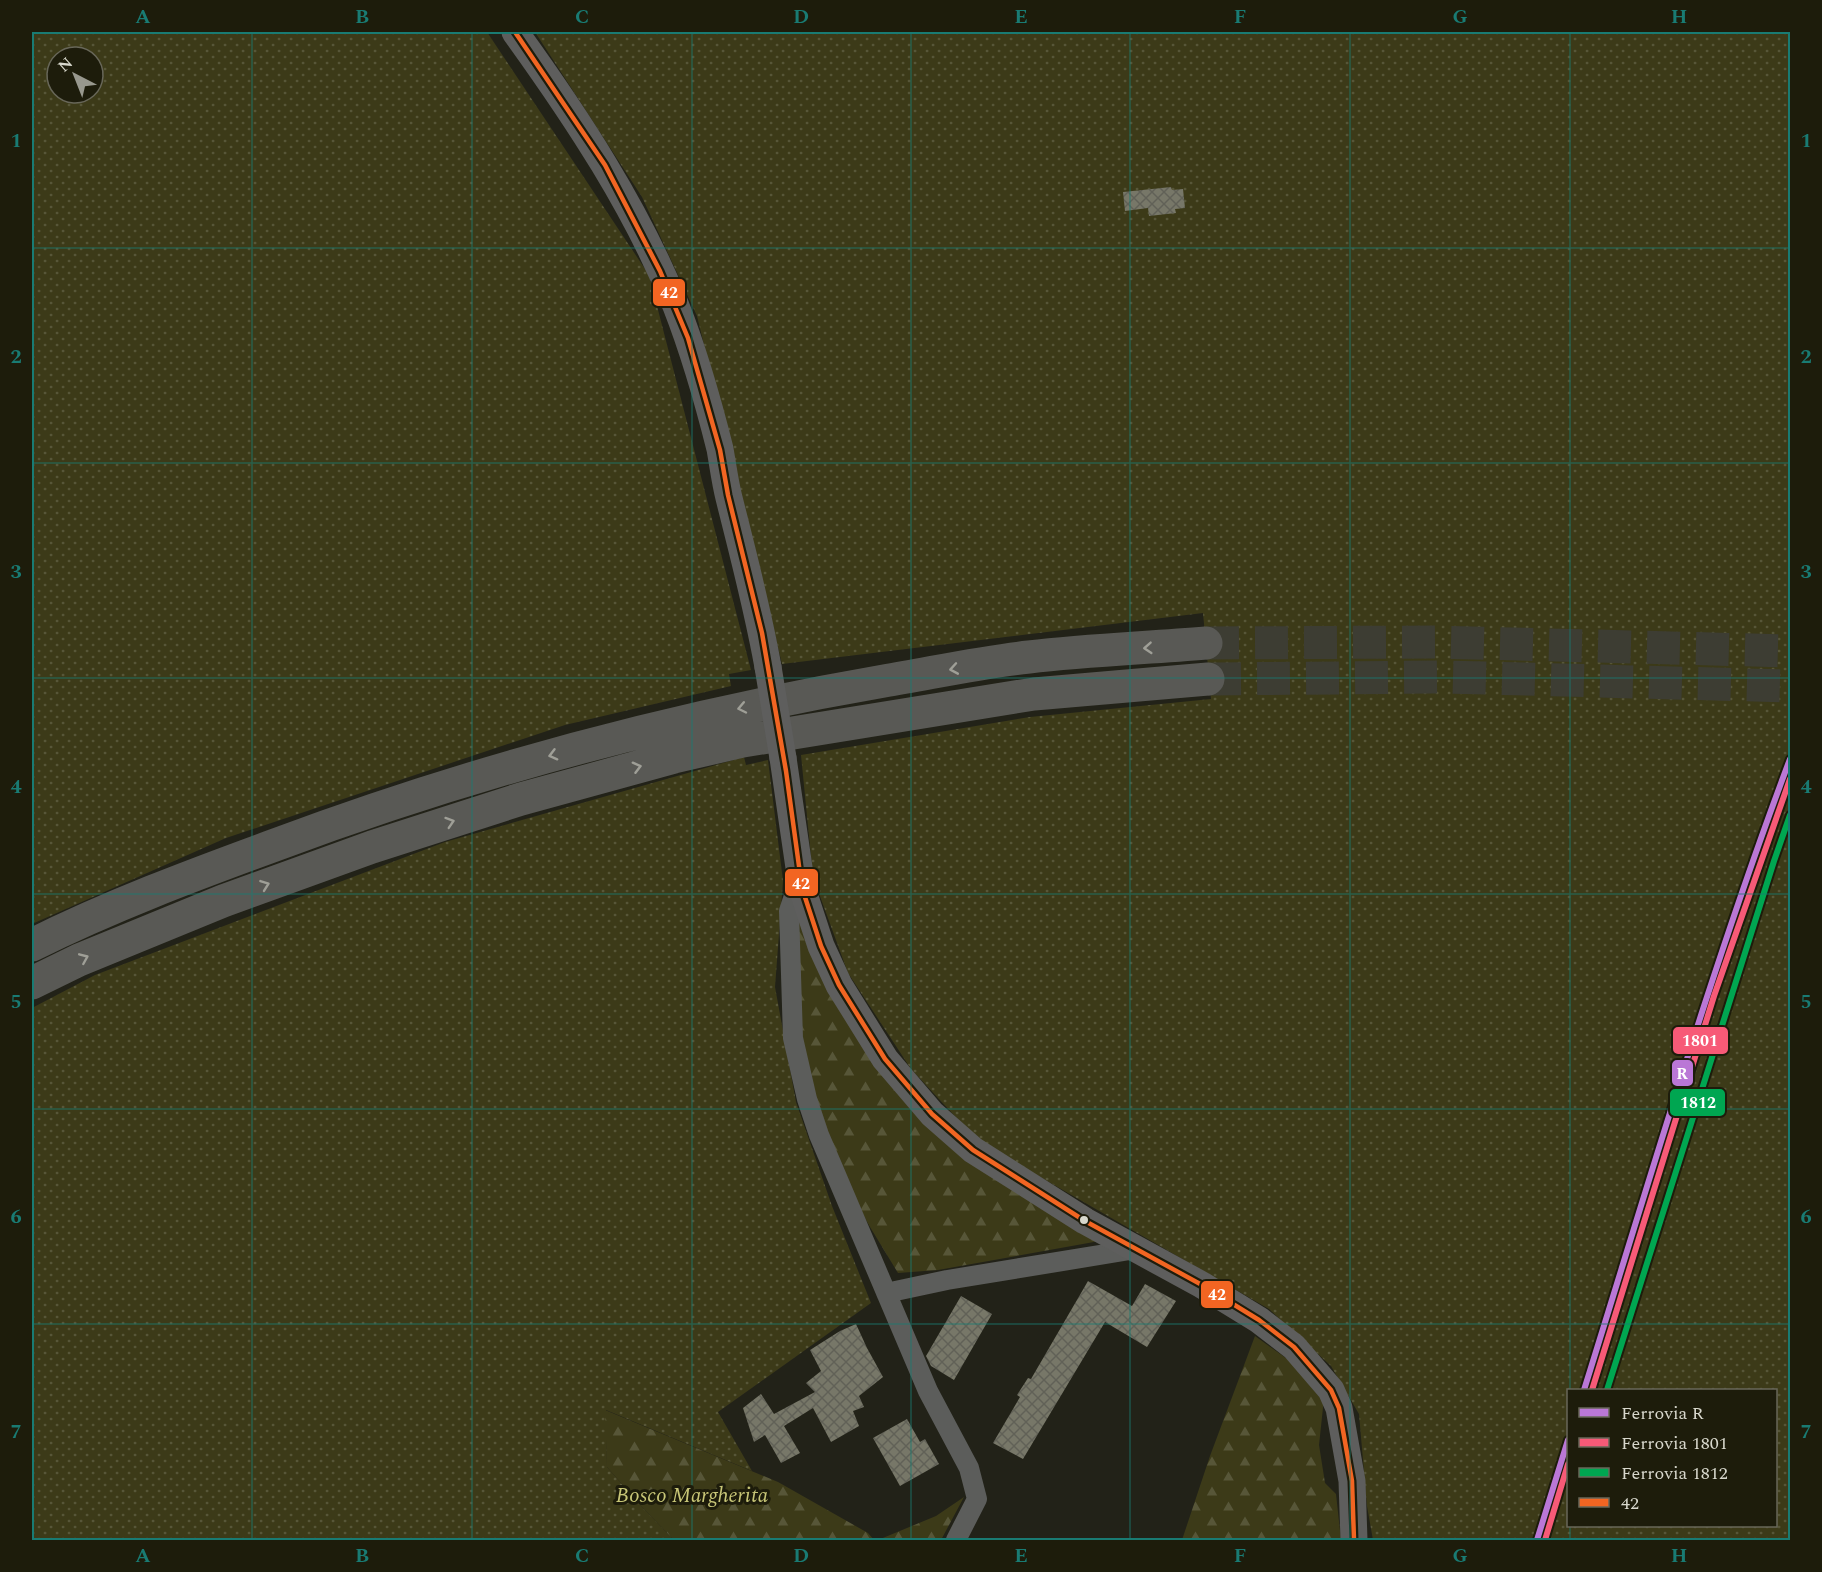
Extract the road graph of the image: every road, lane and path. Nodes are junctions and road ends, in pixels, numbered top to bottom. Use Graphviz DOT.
graph roads {
  1 [pos="515,32"];
  2 [pos="1206,643"];
  3 [pos="1208,679"];
  4 [pos="802,888"];
  5 [pos="32,945"];
  6 [pos="32,983"];
  7 [pos="1136,1250"];
  8 [pos="885,1293"];
  9 [pos="956,1540"];
  10 [pos="1354,1540"];
  1 -- 4 [label="main road, bridge"];
  2 -- 5 [label="highway, one-way"];
  6 -- 3 [label="highway, one-way"];
  4 -- 7 [label="main road"];
  4 -- 8 [label="street"];
  7 -- 8 [label="street"];
  7 -- 10 [label="main road"];
  8 -- 9 [label="street"];
}
